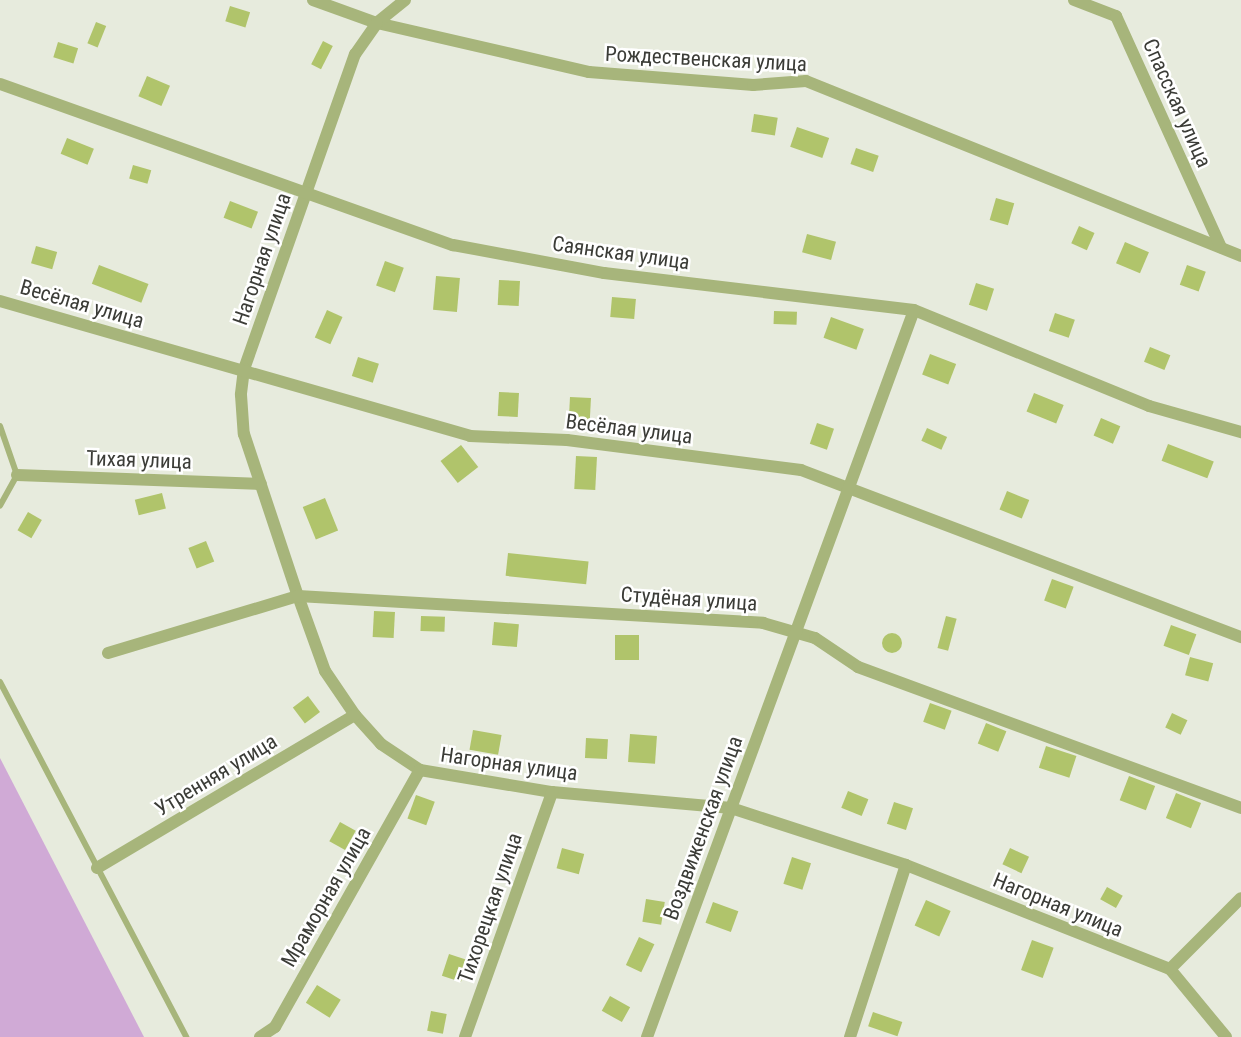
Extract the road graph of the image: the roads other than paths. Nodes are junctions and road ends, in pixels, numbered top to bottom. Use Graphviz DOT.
graph roads {
  1 [pos="313,0"];
  2 [pos="405,0"];
  3 [pos="1074,0"];
  4 [pos="377,23"];
  5 [pos="0,84"];
  6 [pos="305,194"];
  7 [pos="1221,247"];
  8 [pos="1241,256"];
  9 [pos="0,302"];
  10 [pos="914,310"];
  11 [pos="244,369"];
  12 [pos="0,426"];
  13 [pos="1241,432"];
  14 [pos="17,475"];
  15 [pos="261,484"];
  16 [pos="848,484"];
  17 [pos="0,506"];
  18 [pos="298,596"];
  19 [pos="794,632"];
  20 [pos="1241,637"];
  21 [pos="108,653"];
  22 [pos="0,682"];
  23 [pos="355,715"];
  24 [pos="420,770"];
  25 [pos="552,792"];
  26 [pos="731,808"];
  27 [pos="1241,808"];
  28 [pos="906,865"];
  29 [pos="97,868"];
  30 [pos="1241,898"];
  31 [pos="1170,969"];
  32 [pos="853,1036"];
  33 [pos="186,1037"];
  34 [pos="260,1037"];
  35 [pos="465,1037"];
  36 [pos="647,1037"];
  37 [pos="1226,1037"];
  1 -- 4 [label="street, Рождественская улица"];
  2 -- 4 [label="street, Нагорная улица"];
  3 -- 7 [label="street, Спасская улица"];
  4 -- 6 [label="street, Нагорная улица"];
  4 -- 7 [label="street, Рождественская улица"];
  5 -- 6 [label="street, Саянская улица"];
  6 -- 10 [label="street, Саянская улица"];
  6 -- 11 [label="street, Нагорная улица"];
  7 -- 8 [label="street, Рождественская улица"];
  9 -- 11 [label="street, Весёлая улица"];
  10 -- 13 [label="street, Саянская улица"];
  10 -- 16 [label="street, Воздвиженская улица"];
  11 -- 15 [label="street, Нагорная улица"];
  11 -- 16 [label="street, Весёлая улица"];
  12 -- 14 [label="lane"];
  14 -- 15 [label="street, Тихая улица"];
  14 -- 17 [label="lane"];
  15 -- 18 [label="street, Нагорная улица"];
  16 -- 19 [label="street, Воздвиженская улица"];
  16 -- 20 [label="street, Весёлая улица"];
  18 -- 19 [label="street, Студёная улица"];
  18 -- 21 [label="street, Студёная улица"];
  18 -- 23 [label="street, Нагорная улица"];
  19 -- 26 [label="street, Воздвиженская улица"];
  19 -- 27 [label="street, Студёная улица"];
  22 -- 29 [label="lane"];
  23 -- 24 [label="street, Нагорная улица"];
  23 -- 29 [label="street, Утренняя улица"];
  24 -- 25 [label="street, Нагорная улица"];
  24 -- 34 [label="street, Мраморная улица"];
  25 -- 26 [label="street, Нагорная улица"];
  25 -- 35 [label="street, Тихорецкая улица"];
  26 -- 28 [label="street, Нагорная улица"];
  26 -- 36 [label="street, Воздвиженская улица"];
  28 -- 31 [label="street, Нагорная улица"];
  28 -- 32 [label="street"];
  29 -- 33 [label="lane"];
  30 -- 31 [label="street"];
  31 -- 37 [label="street, Нагорная улица"];
}
